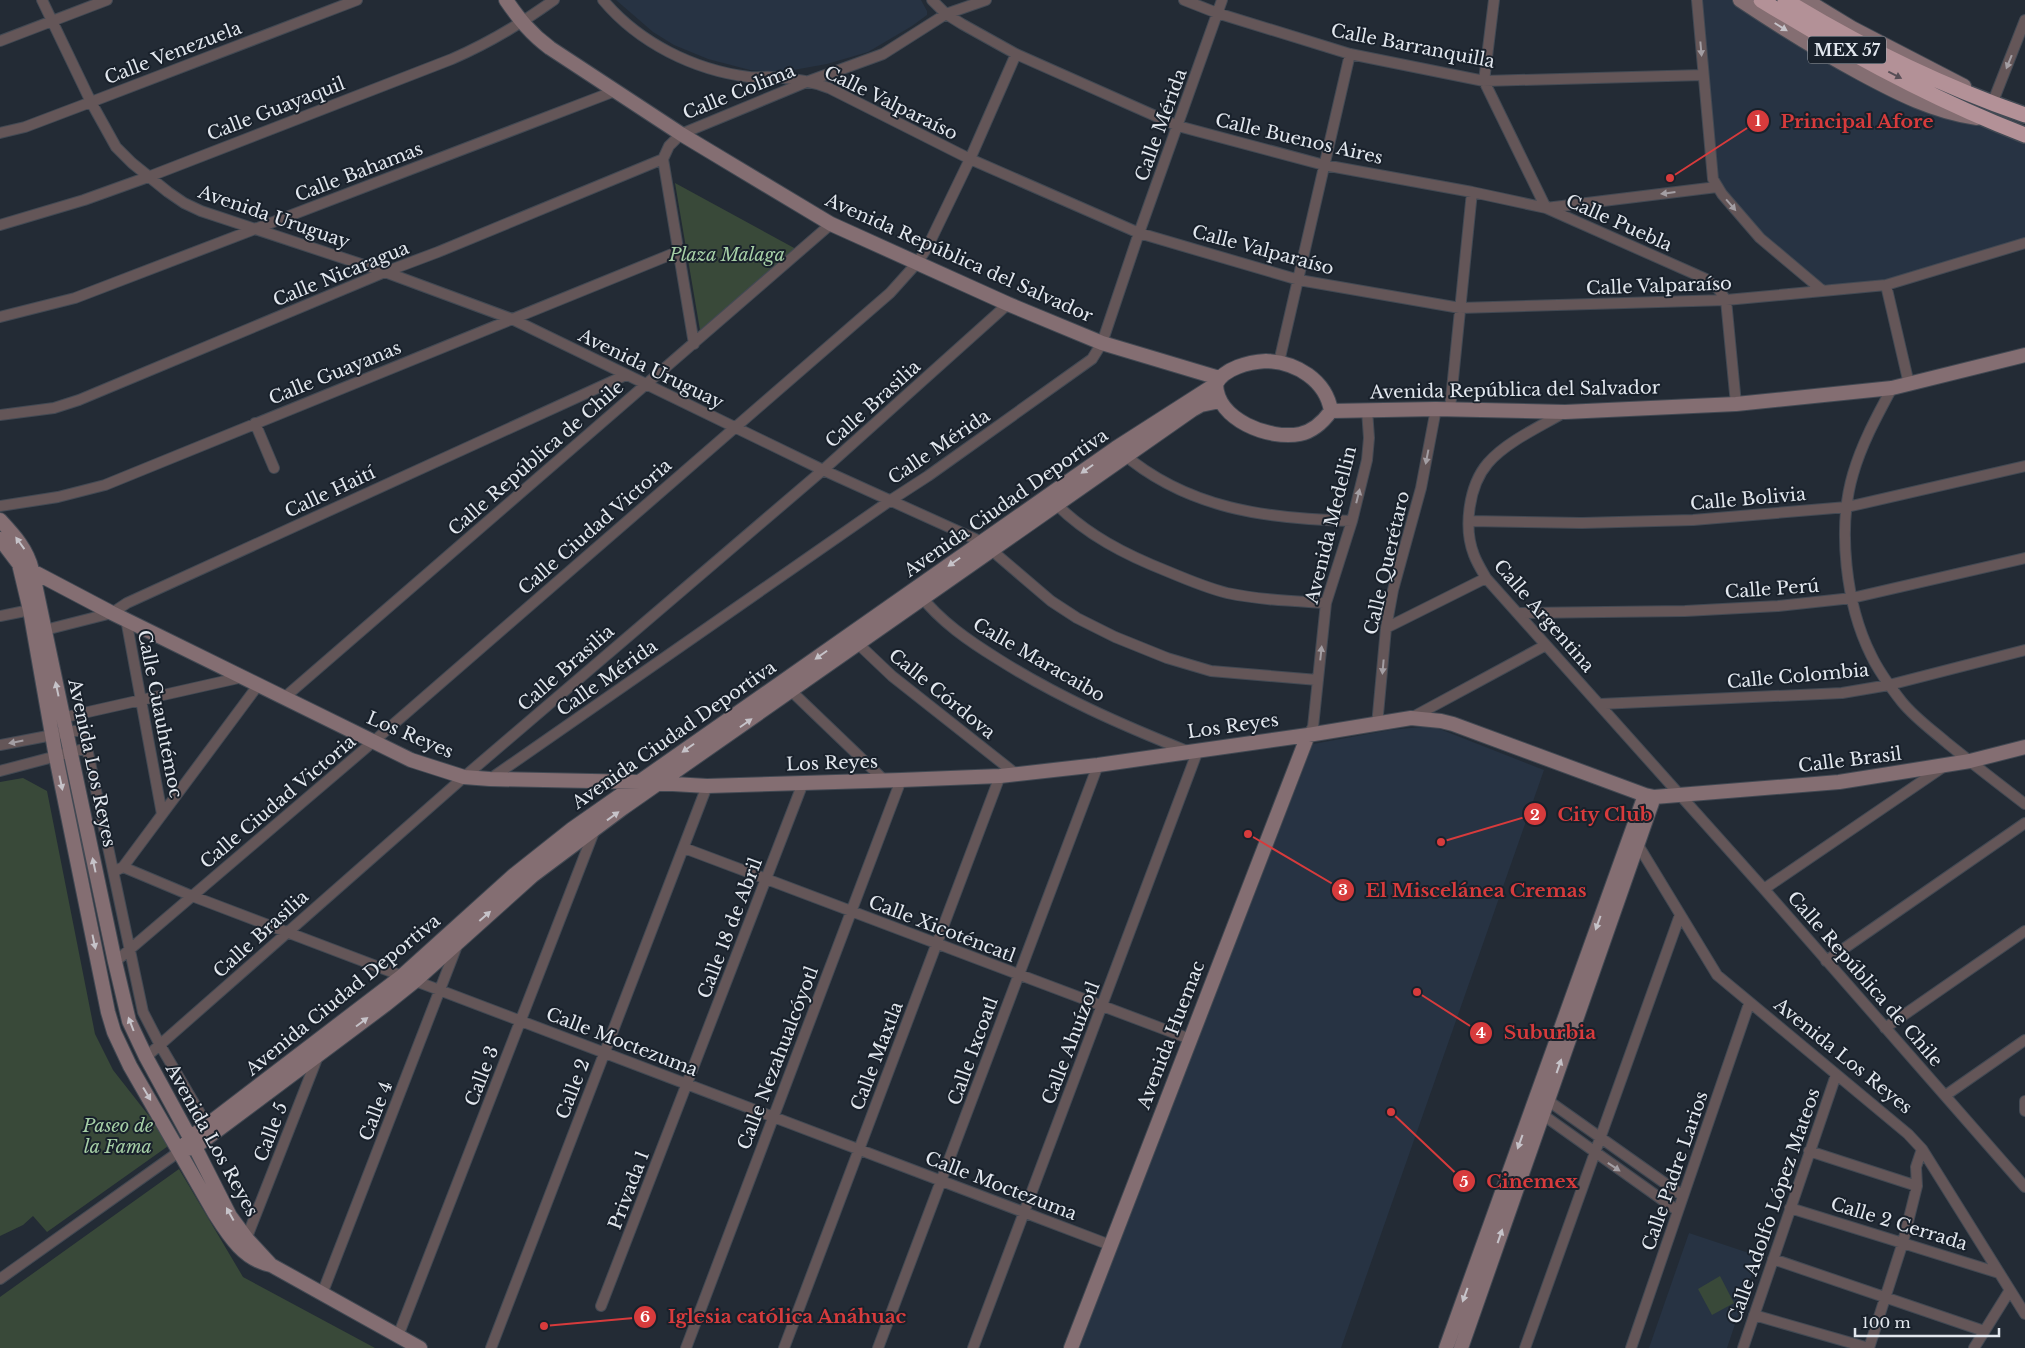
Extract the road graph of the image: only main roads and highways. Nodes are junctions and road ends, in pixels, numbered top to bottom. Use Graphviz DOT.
graph roads {
  1 [pos="1761,0"];
  2 [pos="1785,0"];
  3 [pos="1939,89"];
  4 [pos="2025,115"];
  5 [pos="2025,135"];
  1 -- 3 [label="highway, MEX 57, one-way"];
  2 -- 3 [label="highway, MEX 57"];
  3 -- 4 [label="highway, MEX 57"];
  3 -- 5 [label="highway, MEX 57"];
}
